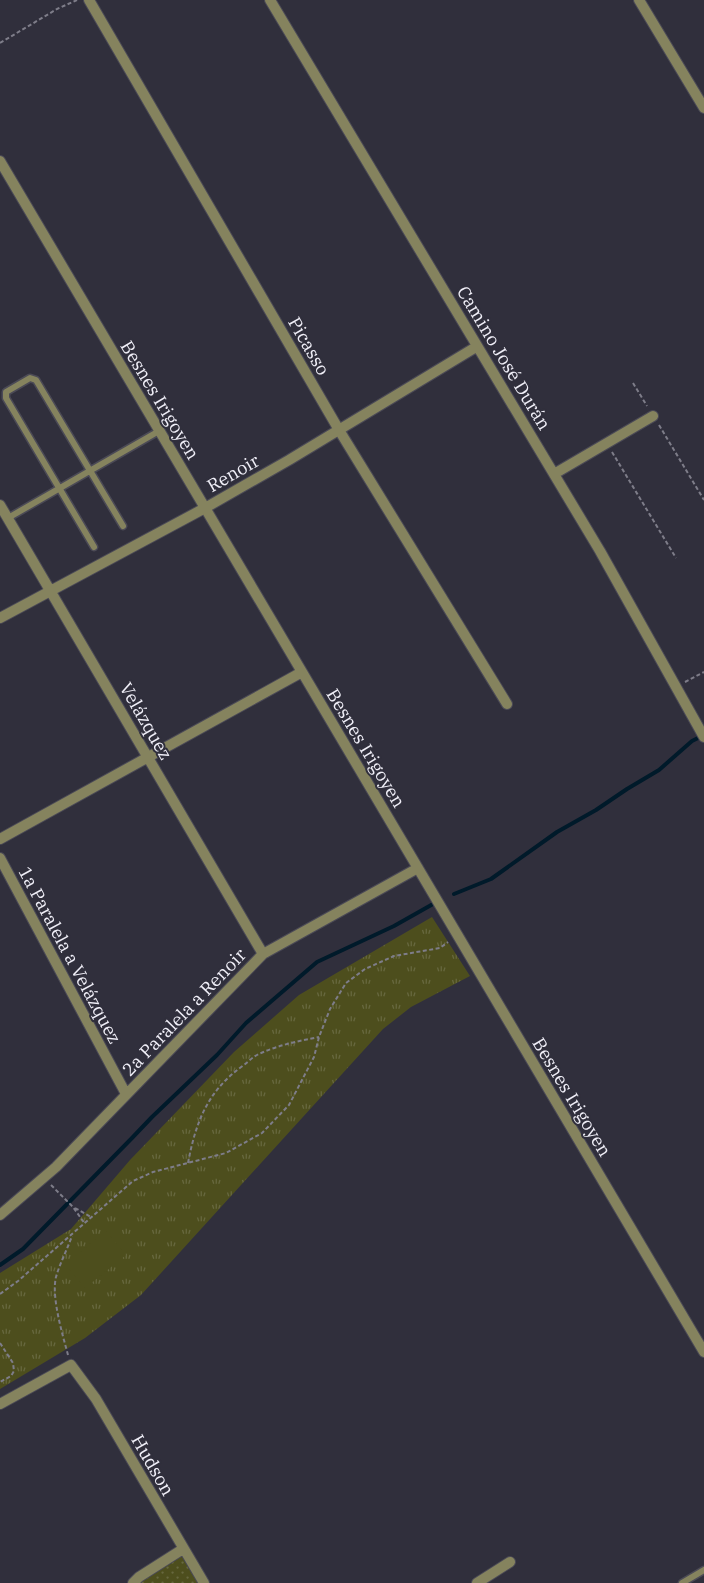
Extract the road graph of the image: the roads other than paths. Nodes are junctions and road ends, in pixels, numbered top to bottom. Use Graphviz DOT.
graph roads {
  1 [pos="89,0"];
  2 [pos="270,0"];
  3 [pos="639,0"];
  4 [pos="704,108"];
  5 [pos="0,161"];
  6 [pos="476,347"];
  7 [pos="653,416"];
  8 [pos="339,430"];
  9 [pos="159,431"];
  10 [pos="91,470"];
  11 [pos="554,474"];
  12 [pos="59,488"];
  13 [pos="0,505"];
  14 [pos="205,508"];
  15 [pos="8,518"];
  16 [pos="123,526"];
  17 [pos="94,547"];
  18 [pos="50,590"];
  19 [pos="0,618"];
  20 [pos="302,672"];
  21 [pos="507,704"];
  22 [pos="704,737"];
  23 [pos="148,757"];
  24 [pos="0,839"];
  25 [pos="0,858"];
  26 [pos="418,868"];
  27 [pos="262,954"];
  28 [pos="126,1094"];
  29 [pos="0,1215"];
  30 [pos="704,1352"];
  31 [pos="0,1404"];
  32 [pos="183,1549"];
  33 [pos="510,1562"];
  34 [pos="704,1570"];
  35 [pos="133,1583"];
  36 [pos="204,1583"];
  37 [pos="478,1583"];
  38 [pos="682,1583"];
  1 -- 8 [label="street, Picasso"];
  2 -- 6 [label="street, Camino José Durán"];
  3 -- 4 [label="street"];
  5 -- 9 [label="street, Besnes Irigoyen"];
  6 -- 8 [label="street, Renoir"];
  6 -- 11 [label="street, Camino José Durán"];
  7 -- 11 [label="street"];
  8 -- 14 [label="street, Renoir"];
  8 -- 21 [label="street, Picasso"];
  9 -- 10 [label="lane"];
  9 -- 14 [label="street, Besnes Irigoyen"];
  10 -- 12 [label="lane"];
  10 -- 12 [label="lane"];
  10 -- 16 [label="lane"];
  11 -- 22 [label="street, Camino José Durán"];
  12 -- 15 [label="lane"];
  12 -- 17 [label="lane"];
  13 -- 15 [label="street, Velázquez"];
  14 -- 18 [label="street, Renoir"];
  14 -- 20 [label="street, Besnes Irigoyen"];
  15 -- 18 [label="street, Velázquez"];
  18 -- 19 [label="street, Renoir"];
  18 -- 23 [label="street, Velázquez"];
  20 -- 23 [label="street"];
  20 -- 26 [label="street, Besnes Irigoyen"];
  23 -- 24 [label="street"];
  23 -- 27 [label="street, Velázquez"];
  25 -- 28 [label="street, 1a Paralela a Velázquez"];
  26 -- 27 [label="street, 2a Paralela a Renoir"];
  26 -- 30 [label="street, Besnes Irigoyen"];
  27 -- 28 [label="street, 2a Paralela a Renoir"];
  28 -- 29 [label="street, 2a Paralela a Renoir"];
  31 -- 32 [label="street, Hudson"];
  32 -- 35 [label="street"];
  32 -- 36 [label="street, Hudson"];
  33 -- 37 [label="street"];
  34 -- 38 [label="lane"];
}
